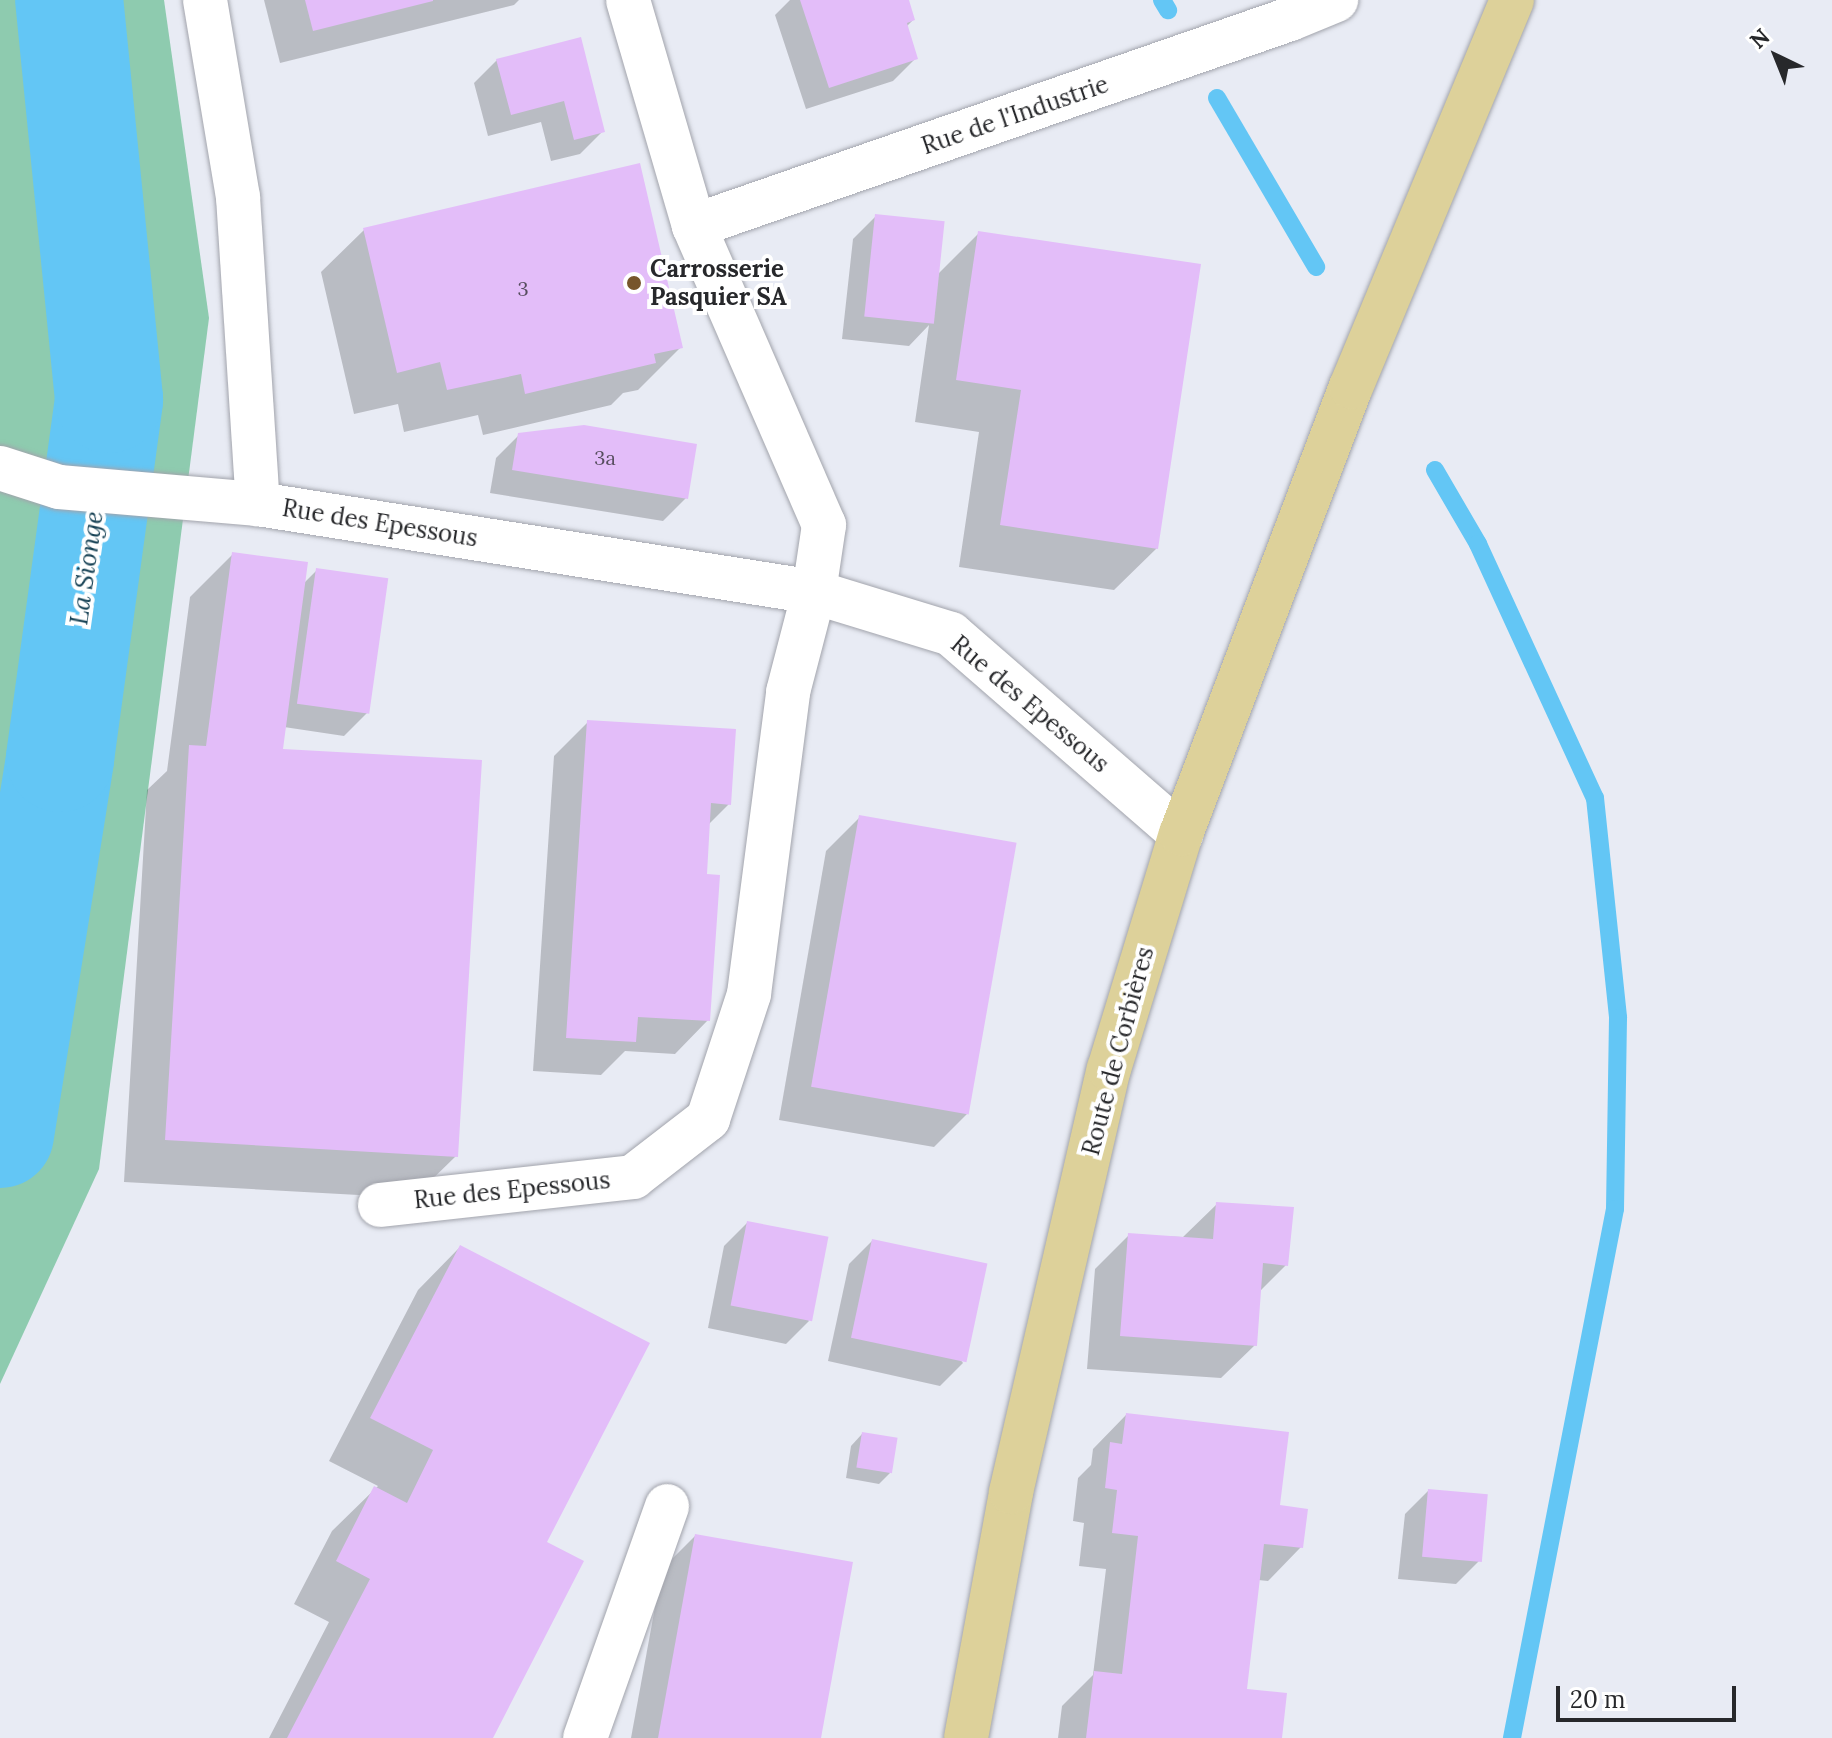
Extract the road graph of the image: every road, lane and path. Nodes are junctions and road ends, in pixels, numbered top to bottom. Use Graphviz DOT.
graph roads {
  1 [pos="205,0"];
  2 [pos="628,0"];
  3 [pos="1336,0"];
  4 [pos="1512,0"];
  5 [pos="694,226"];
  6 [pos="0,468"];
  7 [pos="258,504"];
  8 [pos="814,592"];
  9 [pos="1181,834"];
  10 [pos="380,1205"];
  11 [pos="667,1506"];
  12 [pos="585,1738"];
  13 [pos="966,1738"];
  1 -- 7 [label="street, Rue des Epessous"];
  2 -- 5 [label="street"];
  3 -- 5 [label="street, Rue de l'Industrie"];
  4 -- 9 [label="main road, Route de Corbières"];
  5 -- 8 [label="street"];
  6 -- 7 [label="street"];
  7 -- 8 [label="street, Rue des Epessous"];
  8 -- 9 [label="street, Rue des Epessous"];
  8 -- 10 [label="street, Rue des Epessous"];
  9 -- 13 [label="main road, Route de Corbières"];
  11 -- 12 [label="street"];
}
